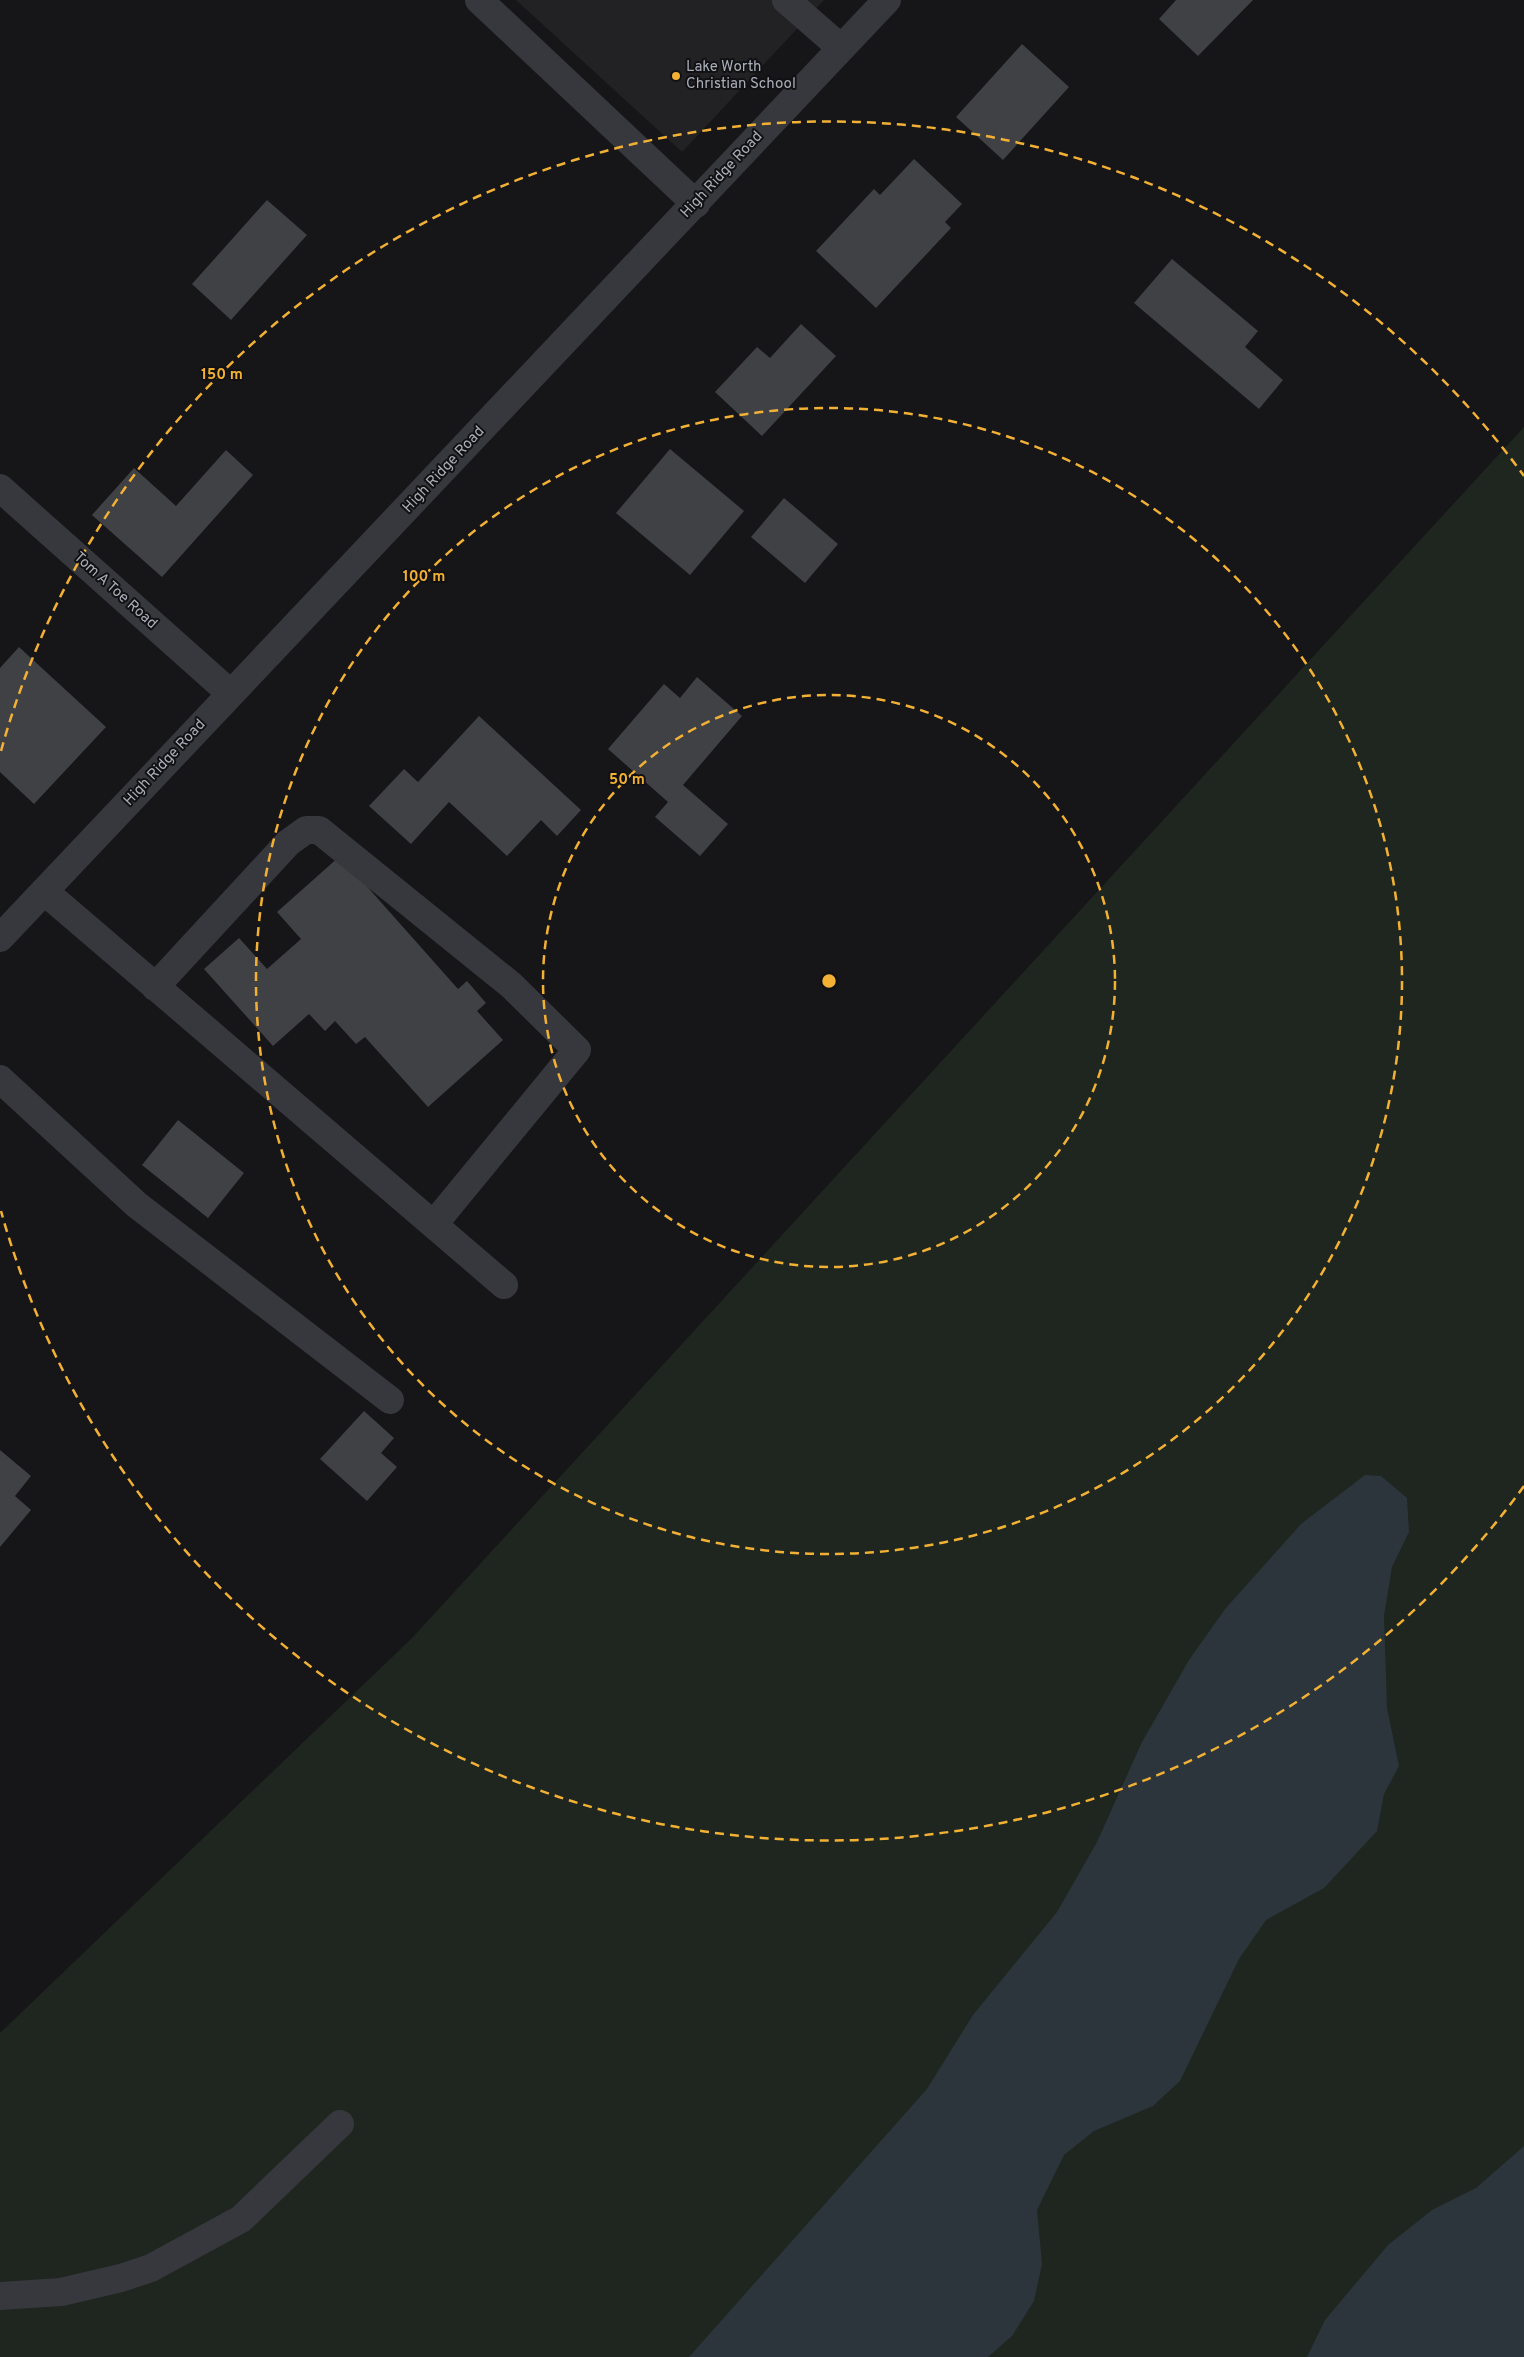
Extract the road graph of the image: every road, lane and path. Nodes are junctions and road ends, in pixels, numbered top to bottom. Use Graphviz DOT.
graph roads {
  1 [pos="479,0"];
  2 [pos="786,0"];
  3 [pos="887,0"];
  4 [pos="841,48"];
  5 [pos="696,204"];
  6 [pos="0,488"];
  7 [pos="230,693"];
  8 [pos="44,891"];
  9 [pos="0,938"];
  10 [pos="155,987"];
  11 [pos="0,1079"];
  12 [pos="434,1224"];
  13 [pos="504,1285"];
  14 [pos="390,1400"];
  15 [pos="340,2124"];
  16 [pos="0,2296"];
  1 -- 5 [label="street"];
  2 -- 4 [label="street"];
  3 -- 4 [label="street, High Ridge Road"];
  4 -- 5 [label="street, High Ridge Road"];
  5 -- 7 [label="street, High Ridge Road"];
  6 -- 7 [label="street, Tom A Toe Road"];
  7 -- 8 [label="street, High Ridge Road"];
  8 -- 9 [label="street, High Ridge Road"];
  8 -- 10 [label="street"];
  10 -- 12 [label="street"];
  10 -- 12 [label="street"];
  11 -- 14 [label="street"];
  12 -- 13 [label="street"];
  15 -- 16 [label="street"];
}
